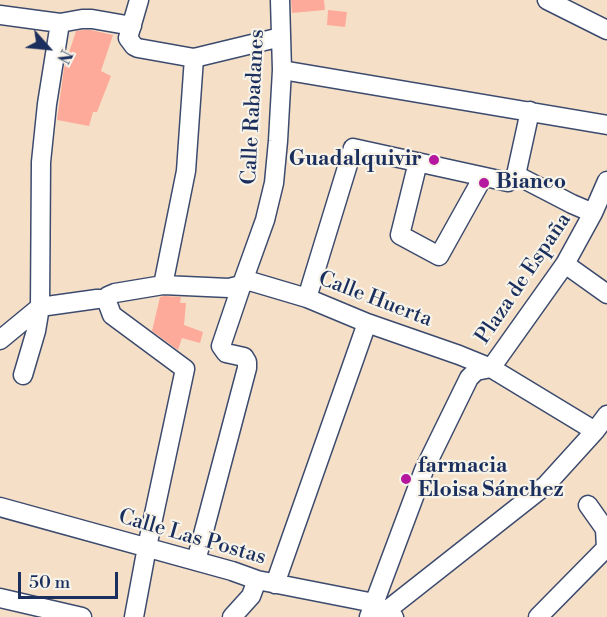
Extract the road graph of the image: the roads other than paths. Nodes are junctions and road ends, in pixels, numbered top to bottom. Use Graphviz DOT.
graph roads {
  1 [pos="139,0"];
  2 [pos="280,0"];
  3 [pos="547,0"];
  4 [pos="0,15"];
  5 [pos="60,24"];
  6 [pos="132,26"];
  7 [pos="607,30"];
  8 [pos="281,37"];
  9 [pos="194,58"];
  10 [pos="282,70"];
  11 [pos="530,111"];
  12 [pos="607,125"];
  13 [pos="418,162"];
  14 [pos="516,175"];
  15 [pos="483,177"];
  16 [pos="607,181"];
  17 [pos="593,213"];
  18 [pos="565,264"];
  19 [pos="242,284"];
  20 [pos="163,285"];
  21 [pos="607,294"];
  22 [pos="307,298"];
  23 [pos="106,299"];
  24 [pos="40,307"];
  25 [pos="367,323"];
  26 [pos="0,340"];
  27 [pos="491,368"];
  28 [pos="23,375"];
  29 [pos="602,426"];
  30 [pos="588,505"];
  31 [pos="0,507"];
  32 [pos="147,547"];
  33 [pos="607,548"];
  34 [pos="196,561"];
  35 [pos="266,582"];
  36 [pos="0,598"];
  37 [pos="381,612"];
  38 [pos="82,617"];
  39 [pos="134,617"];
  40 [pos="232,617"];
  41 [pos="538,617"];
  1 -- 6 [label="street"];
  2 -- 8 [label="street, Calle Rabadanes"];
  3 -- 7 [label="street"];
  4 -- 5 [label="street"];
  5 -- 6 [label="street"];
  5 -- 24 [label="street"];
  6 -- 9 [label="street"];
  8 -- 9 [label="street"];
  8 -- 10 [label="street, Calle Rabadanes"];
  9 -- 20 [label="street"];
  10 -- 11 [label="street"];
  10 -- 19 [label="street, Calle Rabadanes"];
  11 -- 12 [label="street"];
  11 -- 14 [label="street"];
  13 -- 15 [label="street"];
  13 -- 15 [label="street"];
  13 -- 22 [label="street"];
  14 -- 15 [label="street"];
  14 -- 17 [label="street"];
  16 -- 17 [label="street, Plaza de España"];
  17 -- 18 [label="street, Plaza de España"];
  18 -- 21 [label="street"];
  18 -- 27 [label="street, Plaza de España"];
  19 -- 20 [label="street, Calle Huerta"];
  19 -- 22 [label="street, Calle Huerta"];
  19 -- 34 [label="street, Calle Rabadanes"];
  20 -- 23 [label="street, Calle Huerta"];
  22 -- 25 [label="street, Calle Huerta"];
  23 -- 24 [label="street, Calle Huerta"];
  23 -- 32 [label="street"];
  24 -- 26 [label="street"];
  24 -- 28 [label="street"];
  25 -- 27 [label="street, Calle Huerta"];
  25 -- 35 [label="street"];
  27 -- 29 [label="street, Calle Huerta"];
  27 -- 37 [label="street"];
  29 -- 37 [label="street"];
  30 -- 33 [label="street"];
  31 -- 32 [label="street, Calle Las Postas"];
  32 -- 34 [label="street, Calle Las Postas"];
  32 -- 39 [label="street"];
  33 -- 41 [label="street"];
  34 -- 35 [label="street, Calle Las Postas"];
  35 -- 37 [label="street, Calle Las Postas"];
  35 -- 40 [label="street"];
  36 -- 38 [label="street"];
}
